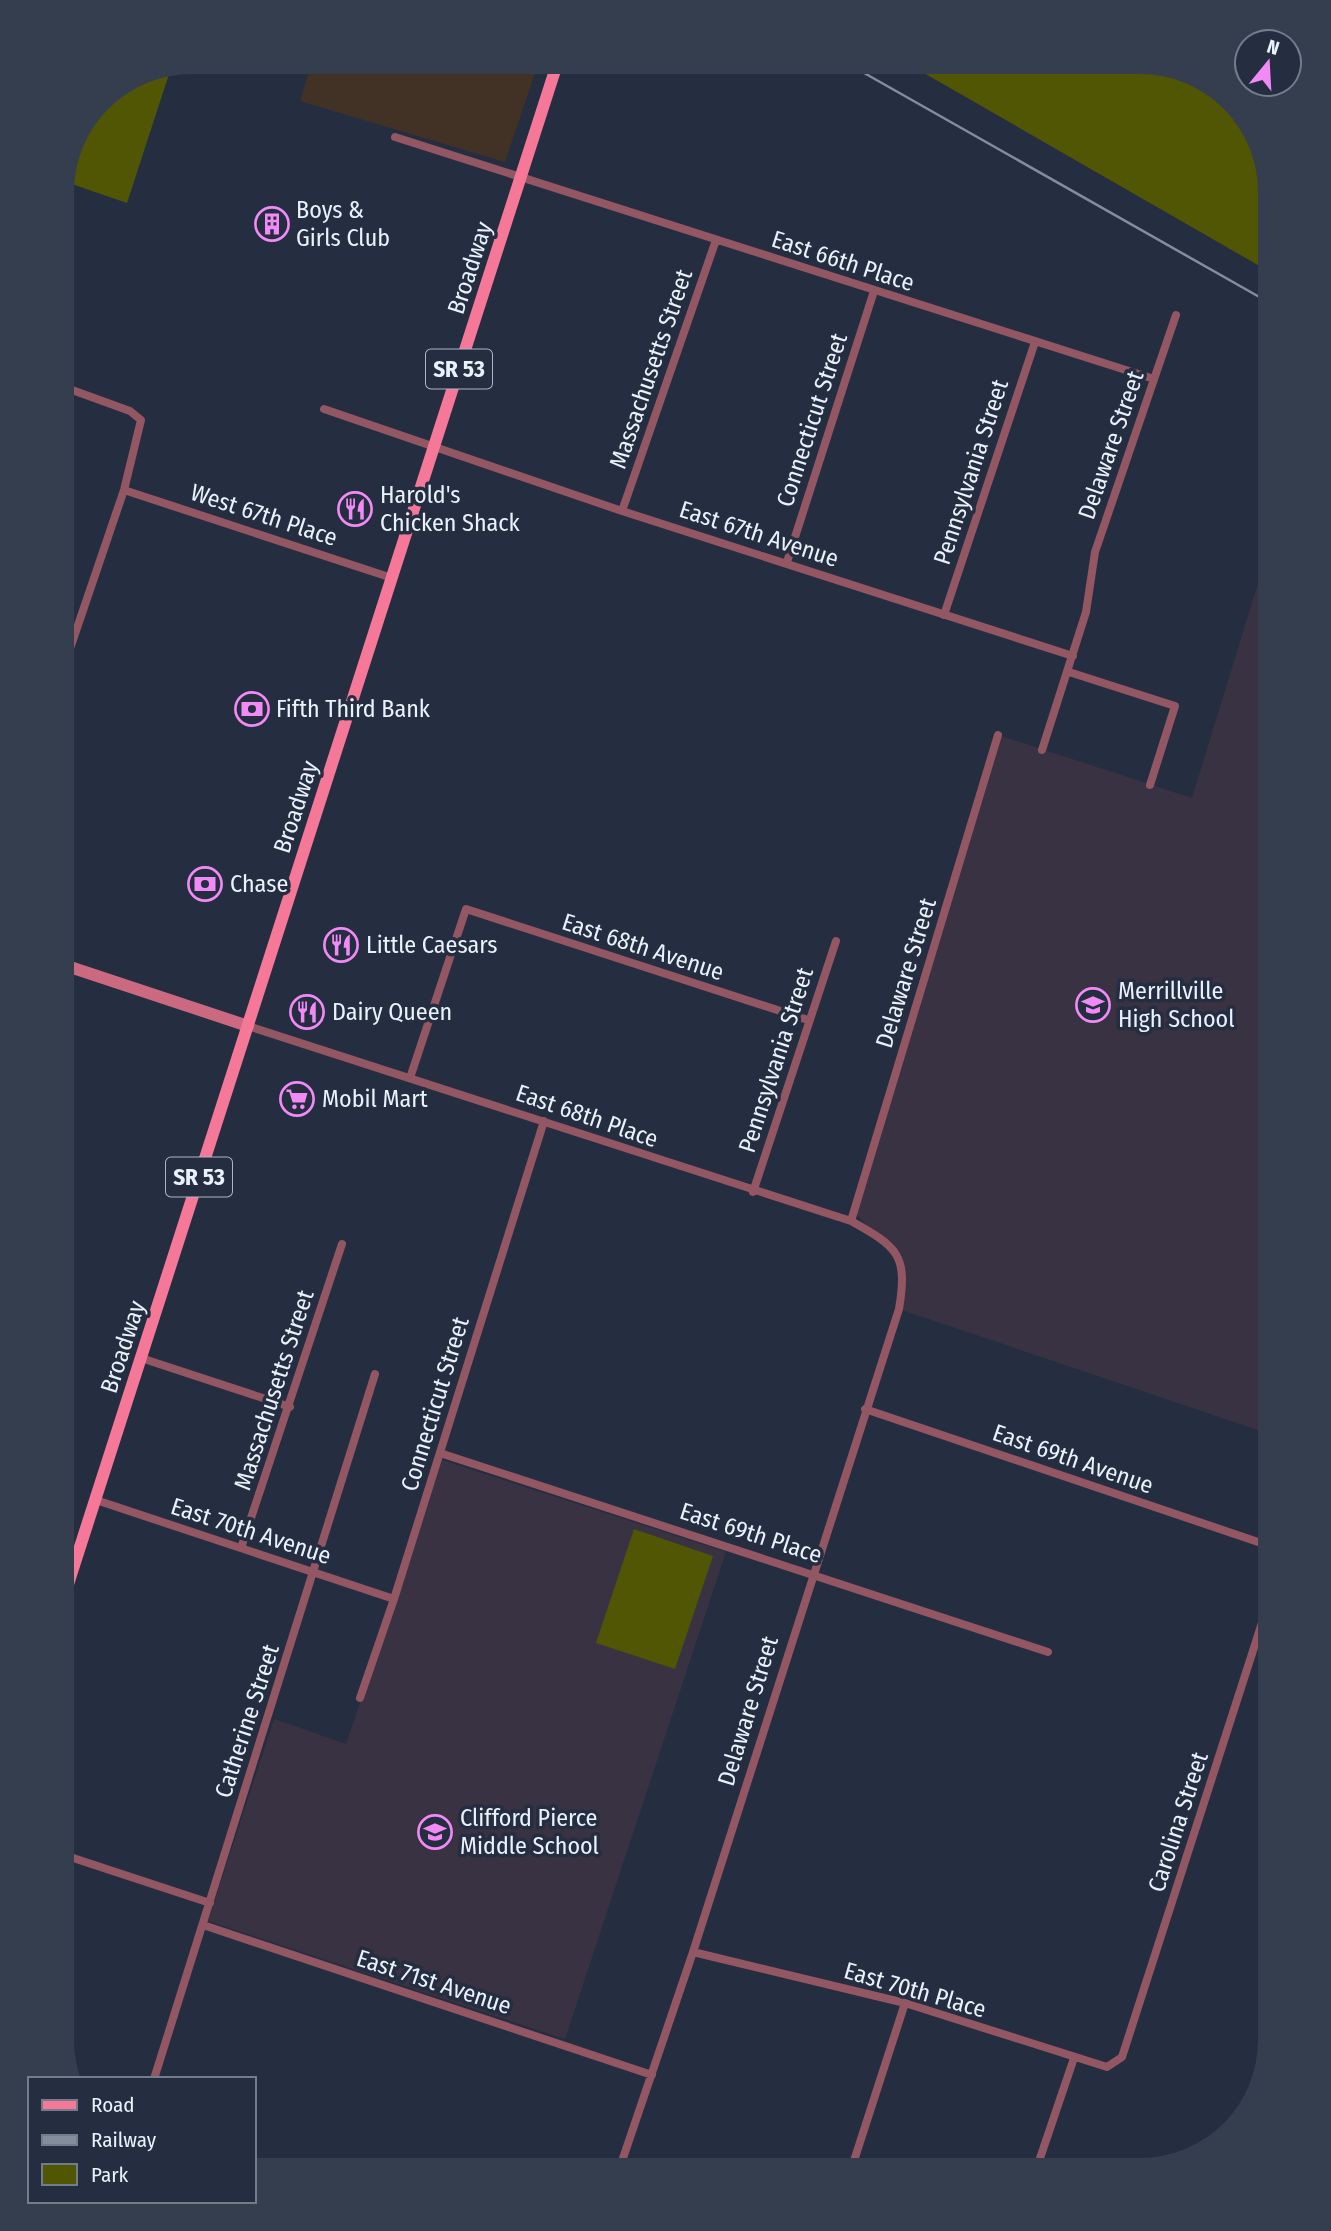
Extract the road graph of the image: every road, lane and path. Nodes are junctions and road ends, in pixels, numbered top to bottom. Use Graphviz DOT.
graph roads {
  1 [pos="554,74"];
  2 [pos="395,137"];
  3 [pos="521,178"];
  4 [pos="716,240"];
  5 [pos="874,290"];
  6 [pos="1176,315"];
  7 [pos="1035,342"];
  8 [pos="1154,379"];
  9 [pos="74,391"];
  10 [pos="324,409"];
  11 [pos="434,449"];
  12 [pos="124,490"];
  13 [pos="622,511"];
  14 [pos="787,562"];
  15 [pos="392,578"];
  16 [pos="944,615"];
  17 [pos="74,637"];
  18 [pos="1073,656"];
  19 [pos="1069,671"];
  20 [pos="998,735"];
  21 [pos="1042,750"];
  22 [pos="1150,785"];
  23 [pos="836,941"];
  24 [pos="74,968"];
  25 [pos="808,1020"];
  26 [pos="248,1026"];
  27 [pos="410,1078"];
  28 [pos="544,1121"];
  29 [pos="753,1192"];
  30 [pos="851,1221"];
  31 [pos="342,1244"];
  32 [pos="902,1262"];
  33 [pos="141,1358"];
  34 [pos="375,1374"];
  35 [pos="290,1407"];
  36 [pos="865,1409"];
  37 [pos="440,1453"];
  38 [pos="96,1500"];
  39 [pos="1258,1542"];
  40 [pos="241,1548"];
  41 [pos="74,1567"];
  42 [pos="314,1573"];
  43 [pos="812,1573"];
  44 [pos="394,1599"];
  45 [pos="1258,1635"];
  46 [pos="1048,1652"];
  47 [pos="360,1698"];
  48 [pos="74,1858"];
  49 [pos="210,1903"];
  50 [pos="203,1925"];
  51 [pos="693,1952"];
  52 [pos="905,2003"];
  53 [pos="1122,2057"];
  54 [pos="1074,2058"];
  55 [pos="652,2075"];
  56 [pos="156,2077"];
  57 [pos="623,2157"];
  58 [pos="855,2158"];
  59 [pos="1040,2158"];
  1 -- 3 [label="main road, Broadway / SR 53"];
  2 -- 3 [label="street, East 66th Place"];
  3 -- 4 [label="street, East 66th Place"];
  3 -- 11 [label="main road, Broadway / SR 53"];
  4 -- 5 [label="street, East 66th Place"];
  4 -- 13 [label="street, Massachusetts Street"];
  5 -- 7 [label="street, East 66th Place"];
  5 -- 14 [label="street, Connecticut Street"];
  6 -- 8 [label="street, Delaware Street"];
  7 -- 8 [label="street, East 66th Place"];
  7 -- 16 [label="street, Pennsylvania Street"];
  8 -- 18 [label="street, Delaware Street"];
  9 -- 12 [label="street"];
  10 -- 11 [label="street, East 67th Avenue"];
  11 -- 13 [label="street, East 67th Avenue"];
  11 -- 15 [label="main road, Broadway / SR 53"];
  12 -- 15 [label="street, West 67th Place"];
  12 -- 17 [label="street"];
  13 -- 14 [label="street, East 67th Avenue"];
  14 -- 16 [label="street, East 67th Avenue"];
  15 -- 26 [label="main road, Broadway / SR 53"];
  16 -- 18 [label="street, East 67th Avenue"];
  18 -- 19 [label="street, Delaware Street"];
  19 -- 21 [label="street, Delaware Street"];
  19 -- 22 [label="street"];
  20 -- 30 [label="street, Delaware Street"];
  23 -- 25 [label="street, Pennsylvania Street"];
  24 -- 26 [label="street"];
  25 -- 27 [label="street, East 68th Avenue"];
  25 -- 29 [label="street, Pennsylvania Street"];
  26 -- 27 [label="street, East 68th Place"];
  26 -- 33 [label="main road, Broadway / SR 53"];
  27 -- 28 [label="street, East 68th Place"];
  28 -- 29 [label="street, East 68th Place"];
  28 -- 37 [label="street, Connecticut Street"];
  29 -- 30 [label="street, East 68th Place"];
  30 -- 32 [label="street, East 68th Place"];
  31 -- 35 [label="street, Massachusetts Street"];
  32 -- 36 [label="street, Delaware Street"];
  33 -- 35 [label="street"];
  33 -- 38 [label="main road, Broadway / SR 53"];
  34 -- 42 [label="street, Catherine Street"];
  35 -- 40 [label="street, Massachusetts Street"];
  36 -- 39 [label="street, East 69th Avenue"];
  36 -- 43 [label="street, Delaware Street"];
  37 -- 43 [label="street, East 69th Place"];
  37 -- 44 [label="street, Connecticut Street"];
  38 -- 40 [label="street, East 70th Avenue"];
  38 -- 41 [label="main road, Broadway / SR 53"];
  40 -- 42 [label="street, East 70th Avenue"];
  42 -- 44 [label="street, East 70th Avenue"];
  42 -- 49 [label="street, Catherine Street"];
  43 -- 46 [label="street, East 69th Place"];
  43 -- 51 [label="street, Delaware Street"];
  44 -- 47 [label="street, Connecticut Street"];
  45 -- 53 [label="street, Carolina Street"];
  48 -- 49 [label="street"];
  49 -- 50 [label="street, Catherine Street"];
  50 -- 55 [label="street, East 71st Avenue"];
  50 -- 56 [label="street, Catherine Street"];
  51 -- 52 [label="street, East 70th Place"];
  51 -- 55 [label="street, Delaware Street"];
  52 -- 54 [label="street, East 70th Place"];
  52 -- 58 [label="street"];
  53 -- 54 [label="street, East 70th Place"];
  54 -- 59 [label="street"];
  55 -- 57 [label="street, Delaware Street"];
}
